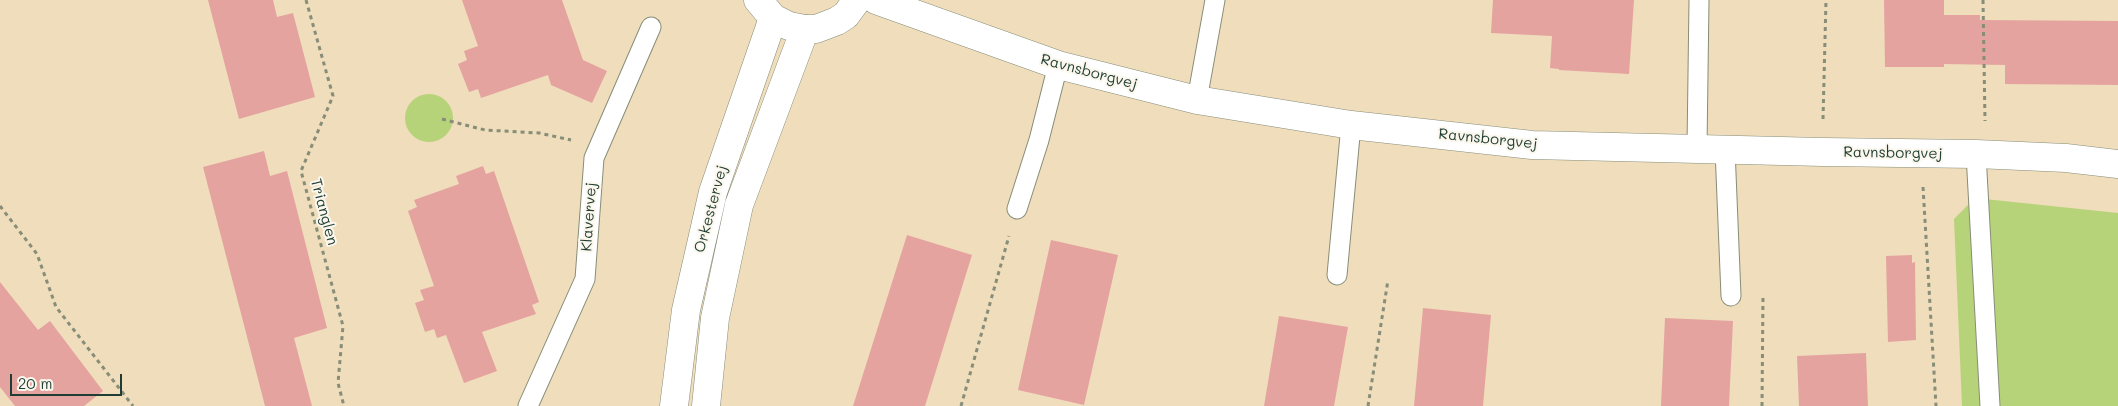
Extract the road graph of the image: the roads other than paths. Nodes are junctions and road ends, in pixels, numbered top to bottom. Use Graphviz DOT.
graph roads {
  1 [pos="858,0"];
  2 [pos="876,0"];
  3 [pos="1215,0"];
  4 [pos="1699,0"];
  5 [pos="766,9"];
  6 [pos="651,27"];
  7 [pos="805,29"];
  8 [pos="1058,65"];
  9 [pos="1197,100"];
  10 [pos="1351,125"];
  11 [pos="1697,148"];
  12 [pos="1725,149"];
  13 [pos="1980,154"];
  14 [pos="2118,164"];
  15 [pos="1017,209"];
  16 [pos="1337,274"];
  17 [pos="1731,296"];
  18 [pos="528,406"];
  19 [pos="674,406"];
  20 [pos="706,406"];
  21 [pos="1990,406"];
  1 -- 7 [label="street"];
  2 -- 8 [label="street, Ravnsborgvej"];
  3 -- 9 [label="lane"];
  4 -- 11 [label="lane"];
  5 -- 7 [label="street"];
  5 -- 19 [label="street, Orkestervej"];
  6 -- 18 [label="lane, Klavervej"];
  7 -- 20 [label="street, Orkestervej"];
  8 -- 9 [label="street, Ravnsborgvej"];
  8 -- 15 [label="lane"];
  9 -- 10 [label="street, Ravnsborgvej"];
  10 -- 11 [label="street, Ravnsborgvej"];
  10 -- 16 [label="lane"];
  11 -- 12 [label="street, Ravnsborgvej"];
  12 -- 13 [label="street, Ravnsborgvej"];
  12 -- 17 [label="lane"];
  13 -- 14 [label="street, Ravnsborgvej"];
  13 -- 21 [label="lane"];
}
